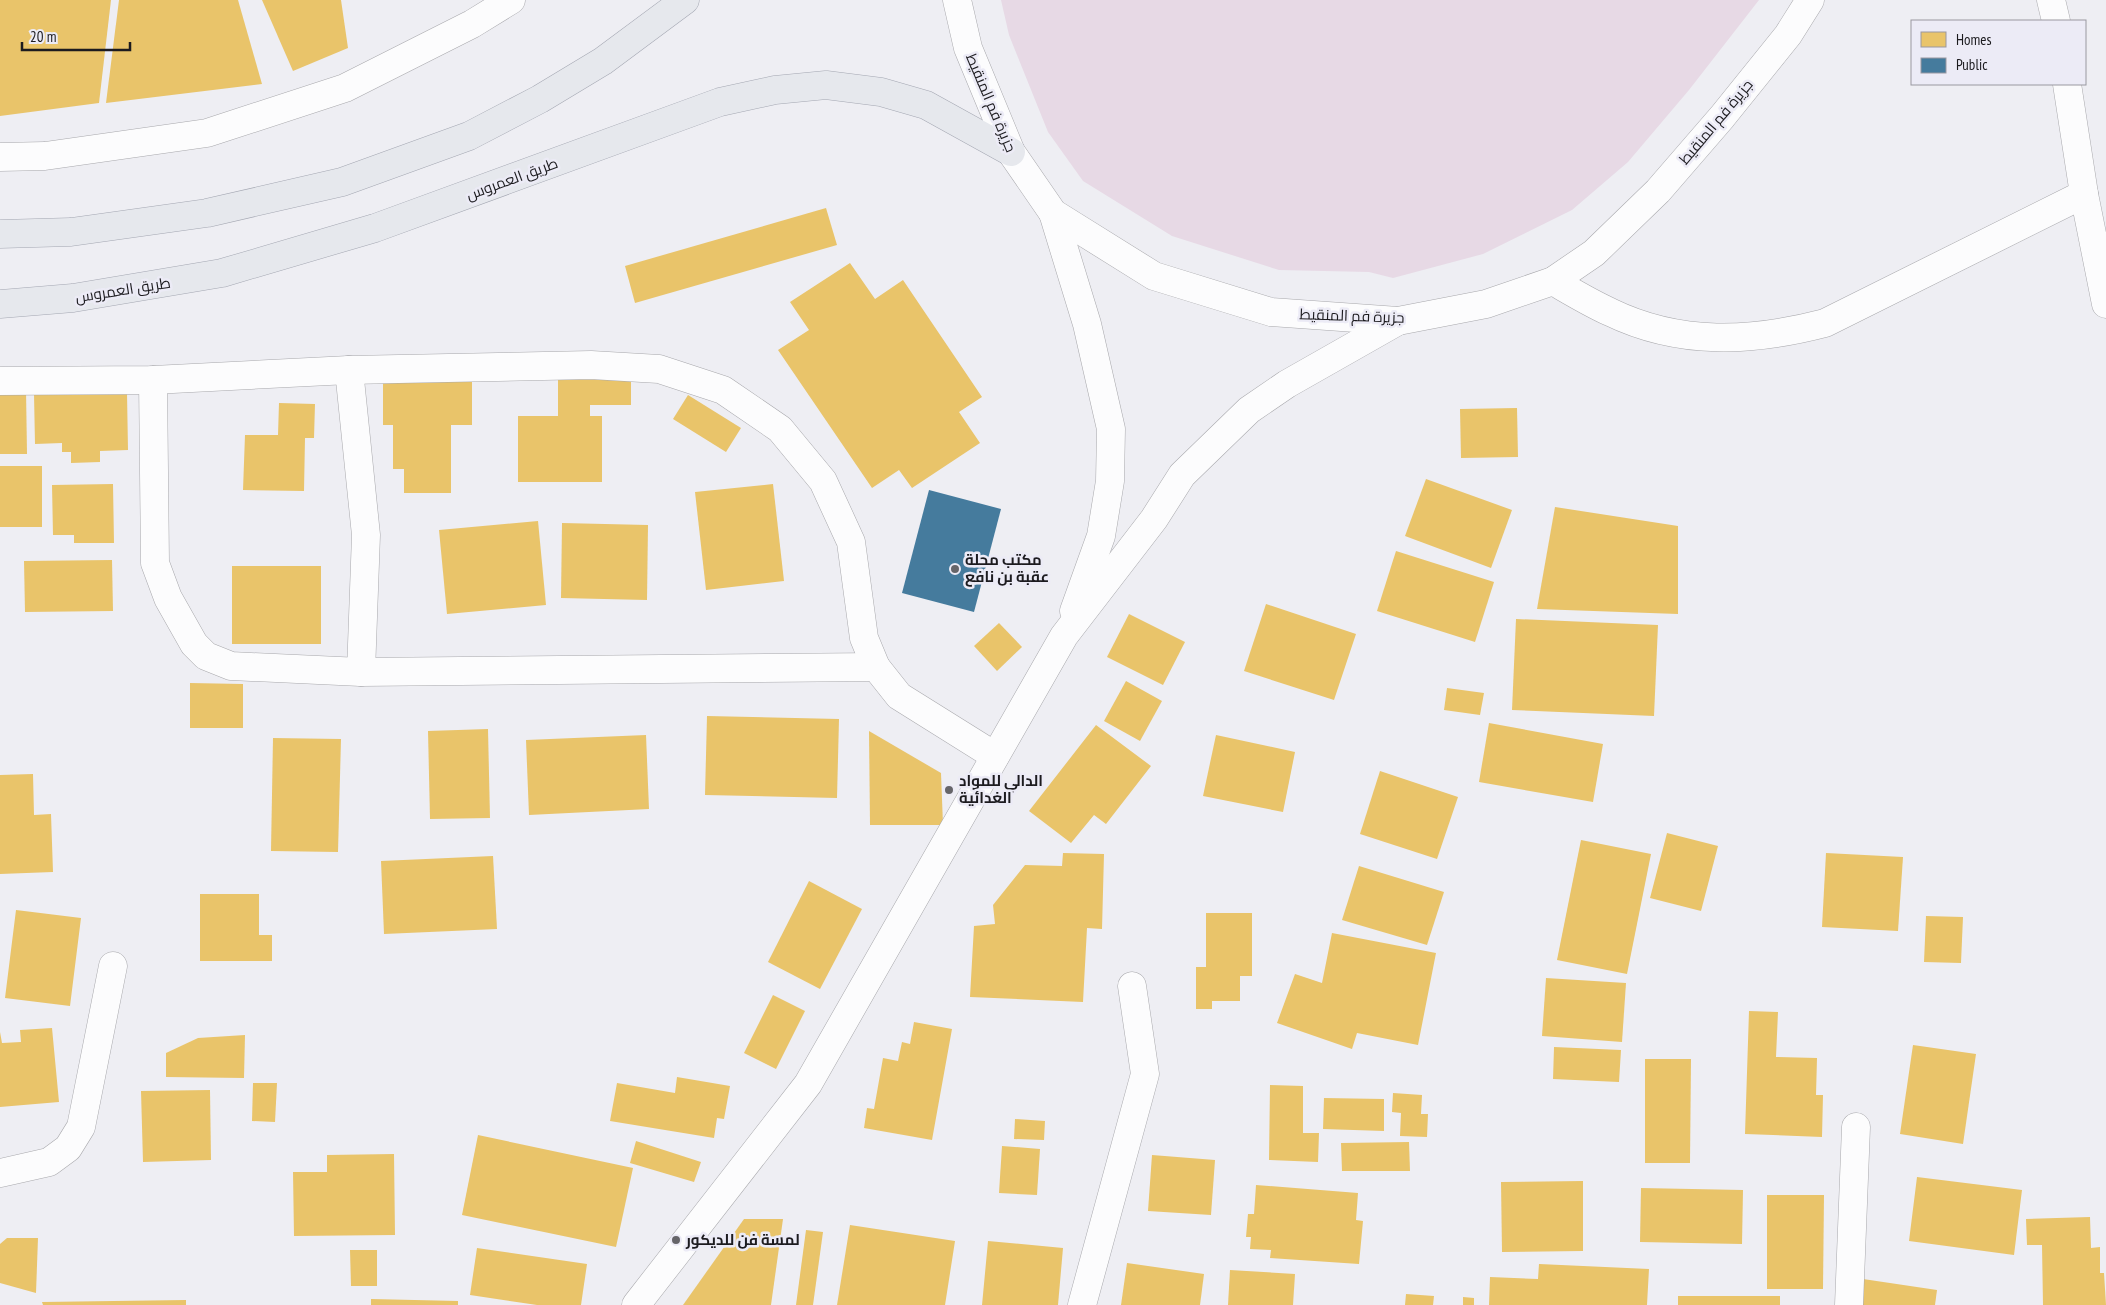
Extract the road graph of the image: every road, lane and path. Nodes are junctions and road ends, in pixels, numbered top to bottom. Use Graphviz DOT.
graph roads {
  1 [pos="511,0"];
  2 [pos="685,0"];
  3 [pos="957,0"];
  4 [pos="1810,0"];
  5 [pos="2051,0"];
  6 [pos="2056,20"];
  7 [pos="2067,85"];
  8 [pos="1011,152"];
  9 [pos="0,157"];
  10 [pos="2084,194"];
  11 [pos="1053,213"];
  12 [pos="0,234"];
  13 [pos="1553,281"];
  14 [pos="0,304"];
  15 [pos="2106,304"];
  16 [pos="1398,321"];
  17 [pos="349,370"];
  18 [pos="153,380"];
  19 [pos="0,381"];
  20 [pos="1064,636"];
  21 [pos="876,667"];
  22 [pos="361,672"];
  23 [pos="995,756"];
  24 [pos="113,966"];
  25 [pos="1132,986"];
  26 [pos="1856,1127"];
  27 [pos="0,1173"];
  28 [pos="636,1305"];
  29 [pos="1082,1305"];
  30 [pos="1849,1305"];
  1 -- 9 [label="street"];
  2 -- 12 [label="main road"];
  3 -- 8 [label="street, جزيرة فم المنقيط"];
  4 -- 13 [label="street, جزيرة فم المنقيط"];
  5 -- 6 [label="street"];
  7 -- 10 [label="street"];
  8 -- 11 [label="street, جزيرة فم المنقيط"];
  8 -- 14 [label="main road, طريق العمروس"];
  10 -- 13 [label="street"];
  10 -- 15 [label="street"];
  11 -- 16 [label="street, جزيرة فم المنقيط"];
  11 -- 20 [label="street"];
  13 -- 16 [label="street, جزيرة فم المنقيط"];
  16 -- 20 [label="street"];
  17 -- 18 [label="street"];
  17 -- 21 [label="street"];
  17 -- 22 [label="street"];
  18 -- 19 [label="street"];
  18 -- 22 [label="street"];
  20 -- 23 [label="street"];
  21 -- 22 [label="street"];
  21 -- 23 [label="street"];
  23 -- 28 [label="street"];
  24 -- 27 [label="street"];
  25 -- 29 [label="street"];
  26 -- 30 [label="street"];
}
